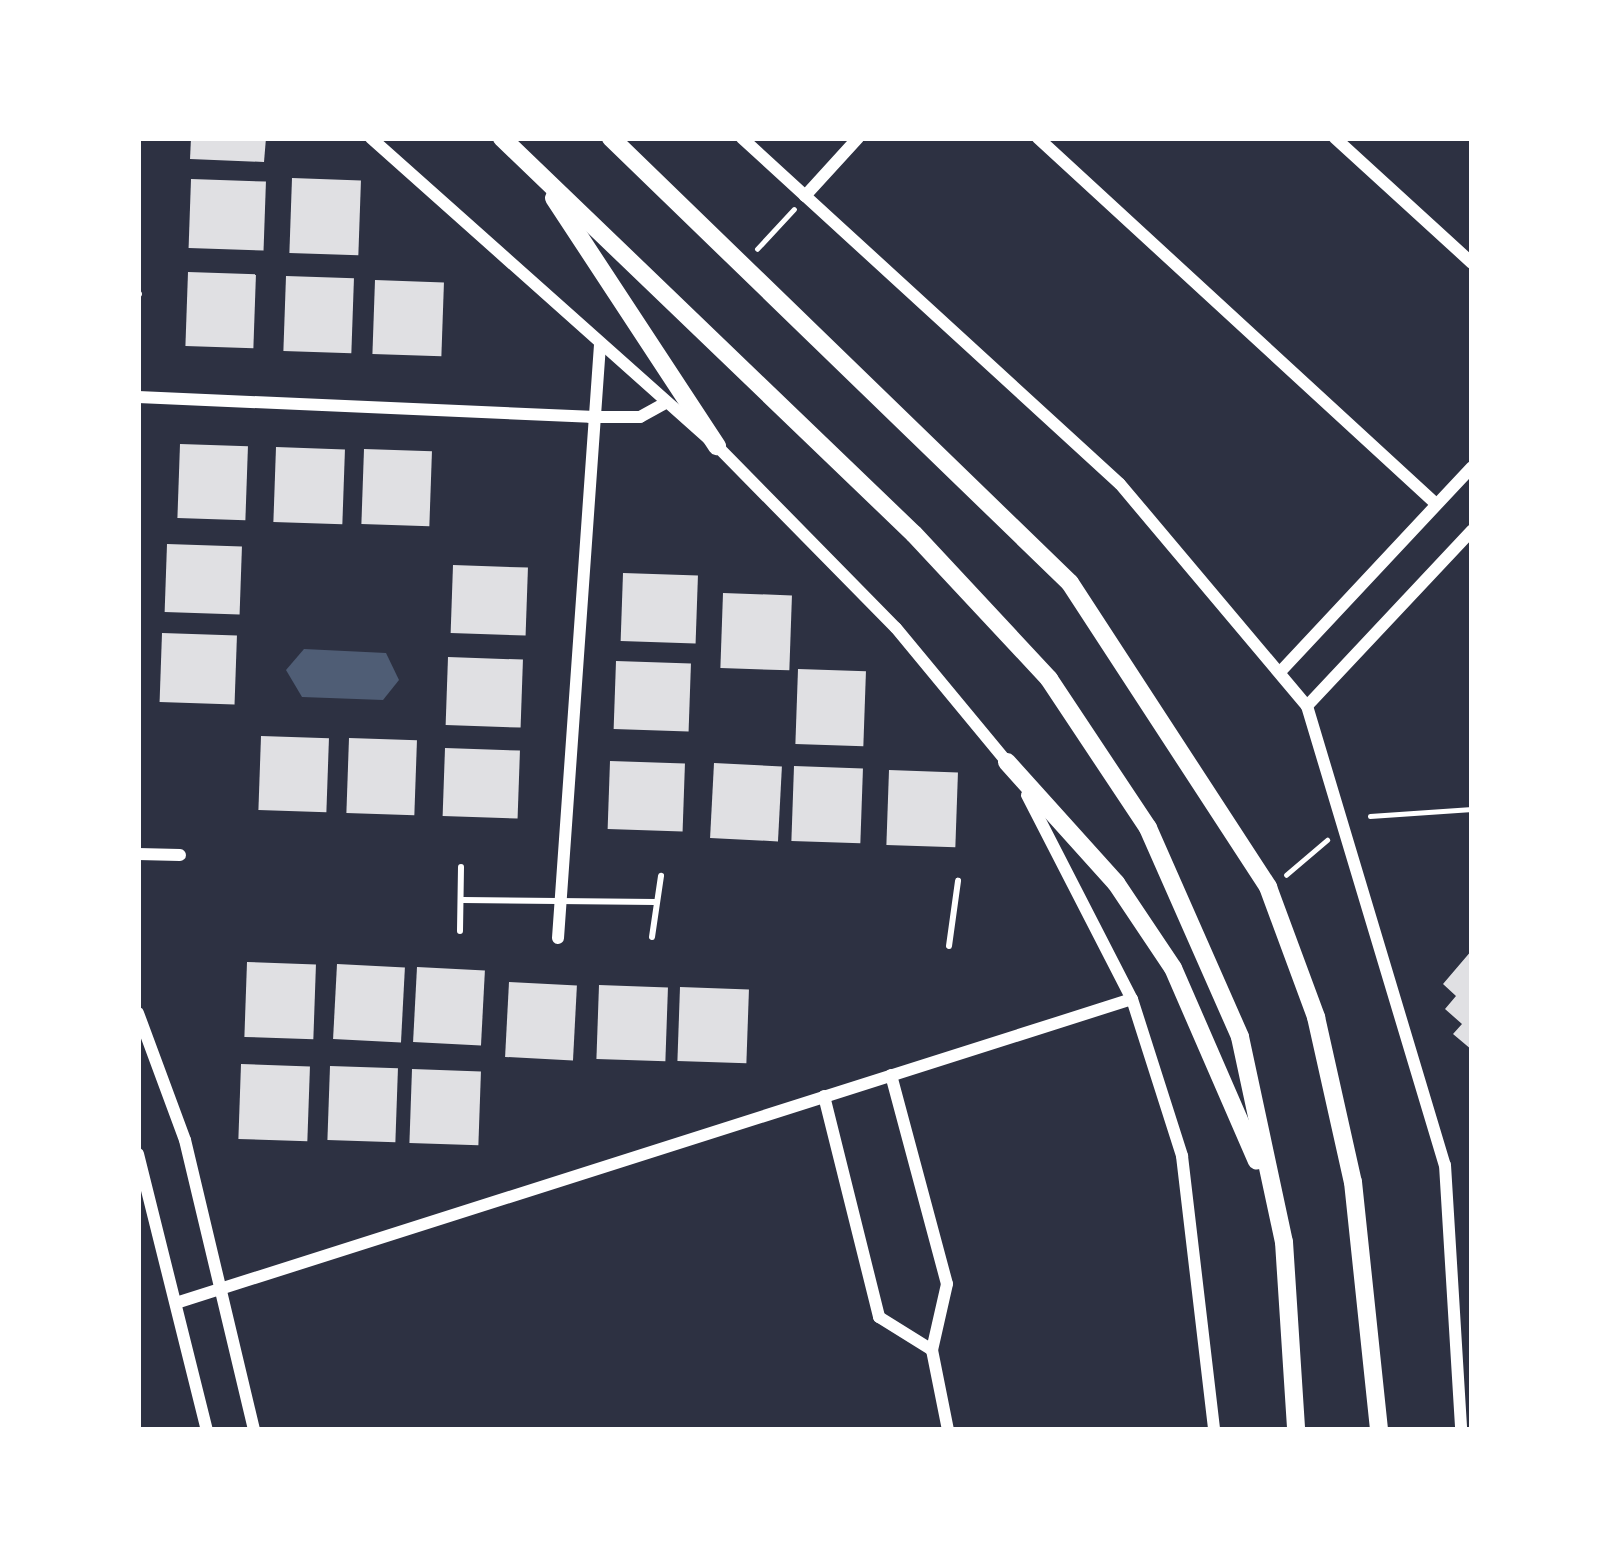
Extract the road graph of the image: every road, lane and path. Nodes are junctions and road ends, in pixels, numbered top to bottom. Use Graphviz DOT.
graph roads {
  1 [pos="371,138"];
  2 [pos="502,138"];
  3 [pos="611,138"];
  4 [pos="742,138"];
  5 [pos="858,138"];
  6 [pos="1038,138"];
  7 [pos="1335,138"];
  8 [pos="535,169"];
  9 [pos="806,196"];
  10 [pos="745,262"];
  11 [pos="1472,263"];
  12 [pos="599,345"];
  13 [pos="138,397"];
  14 [pos="664,404"];
  15 [pos="590,417"];
  16 [pos="717,446"];
  17 [pos="1472,466"];
  18 [pos="1436,504"];
  19 [pos="1472,530"];
  20 [pos="1281,671"];
  21 [pos="1307,706"];
  22 [pos="1007,762"];
  23 [pos="1472,809"];
  24 [pos="1370,816"];
  25 [pos="1344,823"];
  26 [pos="138,854"];
  27 [pos="180,855"];
  28 [pos="461,867"];
  29 [pos="661,876"];
  30 [pos="958,881"];
  31 [pos="1268,887"];
  32 [pos="560,898"];
  33 [pos="463,900"];
  34 [pos="656,902"];
  35 [pos="460,931"];
  36 [pos="558,938"];
  37 [pos="652,938"];
  38 [pos="949,946"];
  39 [pos="1132,999"];
  40 [pos="138,1013"];
  41 [pos="891,1075"];
  42 [pos="824,1096"];
  43 [pos="138,1154"];
  44 [pos="1279,1219"];
  45 [pos="219,1287"];
  46 [pos="176,1303"];
  47 [pos="932,1350"];
  48 [pos="207,1430"];
  49 [pos="254,1430"];
  50 [pos="948,1430"];
  51 [pos="1214,1430"];
  52 [pos="1295,1430"];
  53 [pos="1379,1430"];
  54 [pos="1460,1430"];
  1 -- 12 [label="street"];
  2 -- 8 [label="main road"];
  3 -- 10 [label="main road"];
  4 -- 9 [label="street"];
  5 -- 9 [label="street"];
  6 -- 18 [label="street"];
  7 -- 11 [label="street"];
  8 -- 16 [label="main road"];
  8 -- 44 [label="main road"];
  9 -- 10 [label="path"];
  9 -- 20 [label="street"];
  10 -- 31 [label="main road"];
  12 -- 14 [label="street"];
  12 -- 15 [label="street"];
  13 -- 15 [label="street"];
  14 -- 15 [label="street"];
  14 -- 16 [label="street"];
  15 -- 32 [label="street"];
  16 -- 22 [label="street"];
  17 -- 18 [label="street"];
  18 -- 20 [label="street"];
  19 -- 21 [label="street"];
  20 -- 21 [label="street"];
  21 -- 25 [label="street"];
  22 -- 39 [label="street"];
  22 -- 44 [label="main road"];
  23 -- 24 [label="path"];
  25 -- 31 [label="path"];
  25 -- 54 [label="street"];
  26 -- 27 [label="street"];
  28 -- 33 [label="lane"];
  29 -- 34 [label="lane"];
  30 -- 38 [label="lane"];
  31 -- 53 [label="main road"];
  32 -- 33 [label="lane"];
  32 -- 34 [label="lane"];
  32 -- 36 [label="street"];
  33 -- 35 [label="lane"];
  34 -- 37 [label="lane"];
  39 -- 41 [label="street"];
  39 -- 51 [label="street"];
  40 -- 45 [label="street"];
  41 -- 42 [label="street"];
  41 -- 47 [label="street"];
  42 -- 45 [label="street"];
  42 -- 47 [label="street"];
  43 -- 46 [label="street"];
  44 -- 52 [label="main road"];
  45 -- 46 [label="street"];
  45 -- 49 [label="street"];
  46 -- 48 [label="street"];
  47 -- 50 [label="street"];
}
